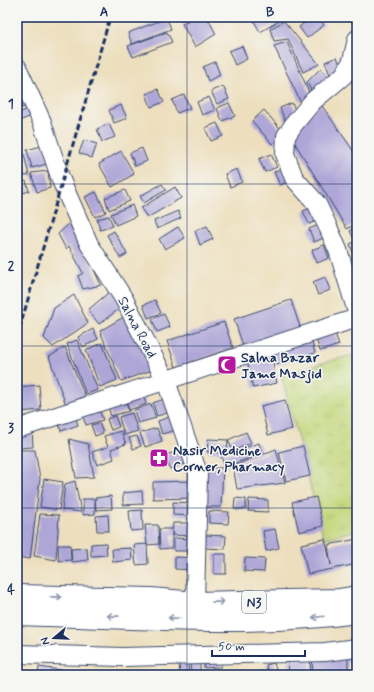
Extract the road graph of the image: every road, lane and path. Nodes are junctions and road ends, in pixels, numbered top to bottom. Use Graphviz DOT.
graph roads {
  1 [pos="357,38"];
  2 [pos="17,67"];
  3 [pos="357,312"];
  4 [pos="357,318"];
  5 [pos="166,381"];
  6 [pos="17,429"];
  7 [pos="17,596"];
  8 [pos="357,597"];
  9 [pos="195,603"];
  10 [pos="151,608"];
  11 [pos="357,612"];
  12 [pos="17,614"];
  13 [pos="357,648"];
  14 [pos="19,658"];
  1 -- 3 [label="street"];
  2 -- 5 [label="street, Salna Road"];
  4 -- 5 [label="street"];
  5 -- 6 [label="street"];
  5 -- 9 [label="street, Salna Road"];
  7 -- 10 [label="highway, N3, one-way"];
  9 -- 8 [label="highway, N3, one-way"];
  9 -- 10 [label="highway, N3"];
  11 -- 10 [label="highway, N3, one-way"];
  10 -- 12 [label="highway, N3, one-way"];
  13 -- 14 [label="street"];
}
